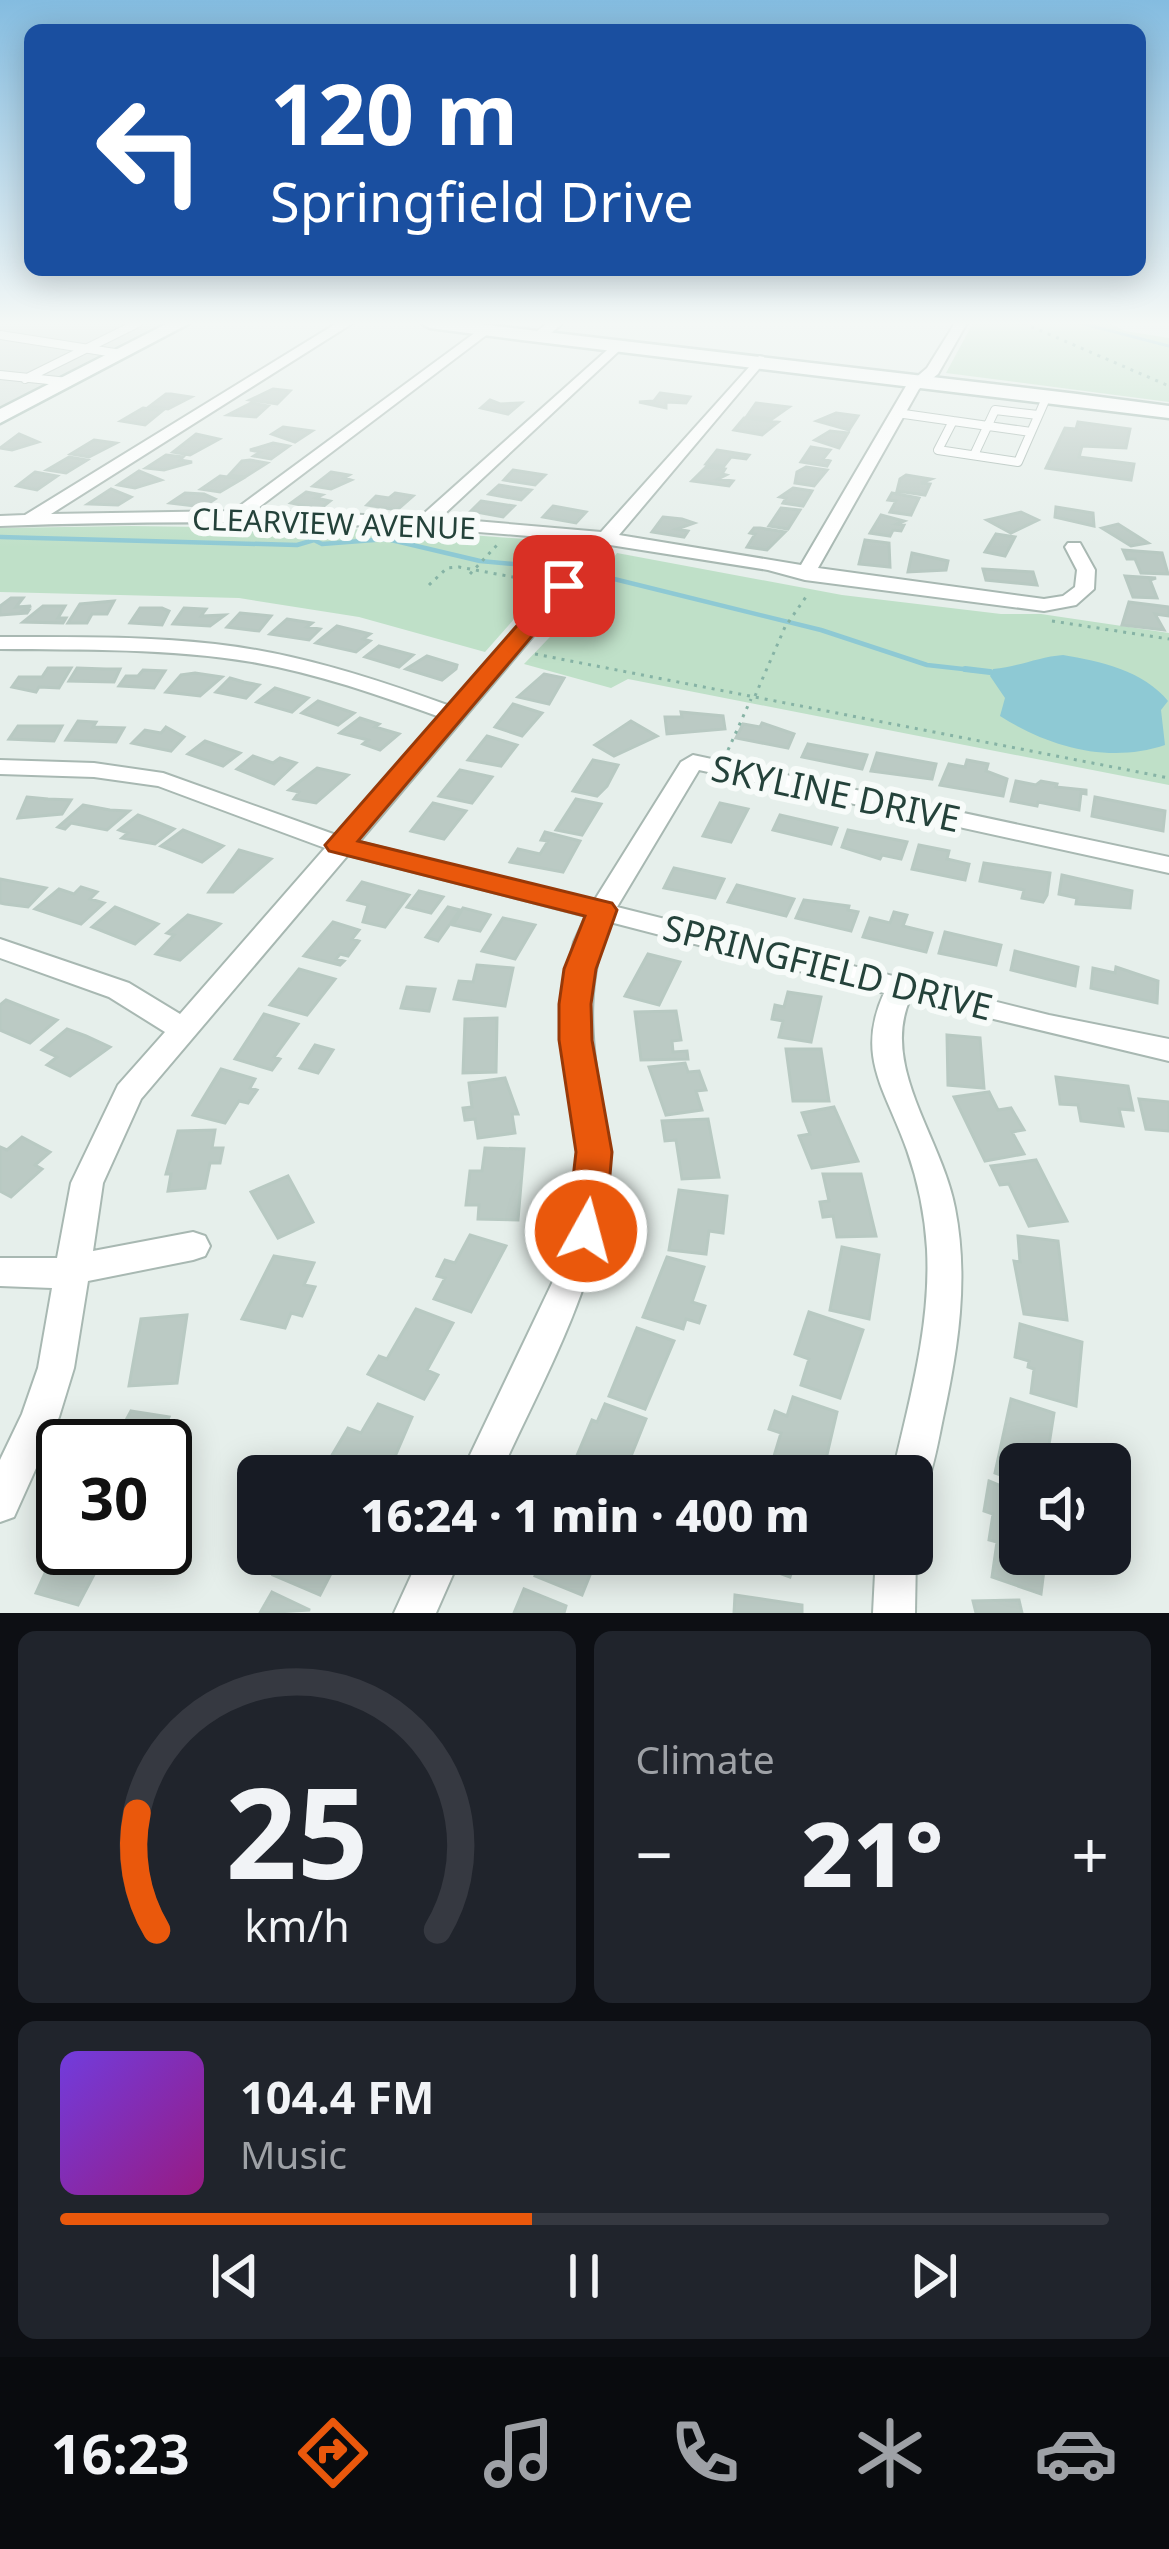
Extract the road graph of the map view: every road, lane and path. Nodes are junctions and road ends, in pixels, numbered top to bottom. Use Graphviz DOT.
graph roads {
  1 [pos="34,398"];
  2 [pos="224,398"];
  3 [pos="393,398"];
  4 [pos="559,398"];
  5 [pos="726,398"];
  6 [pos="906,398"];
  7 [pos="1011,398"];
  8 [pos="1042,405"];
  9 [pos="1169,412"];
  10 [pos="897,413"];
  11 [pos="2,414"];
  12 [pos="952,421"];
  13 [pos="988,425"];
  14 [pos="1030,432"];
  15 [pos="974,455"];
  16 [pos="233,519"];
  17 [pos="29,520"];
  18 [pos="0,521"];
  19 [pos="424,523"];
  20 [pos="605,538"];
  21 [pos="1074,548"];
  22 [pos="483,561"];
  23 [pos="476,568"];
  24 [pos="470,574"];
  25 [pos="808,580"];
  26 [pos="429,584"];
  27 [pos="564,586"];
  28 [pos="1022,604"];
  29 [pos="1169,639"];
  30 [pos="0,643"];
  31 [pos="510,648"];
  32 [pos="752,699"];
  33 [pos="452,714"];
  34 [pos="0,767"];
  35 [pos="719,767"];
  36 [pos="1169,778"];
  37 [pos="339,845"];
  38 [pos="1169,865"];
  39 [pos="602,910"];
  40 [pos="0,948"];
  41 [pos="902,985"];
  42 [pos="181,1028"];
  43 [pos="1169,1050"];
  44 [pos="193,1246"];
  45 [pos="71,1270"];
  46 [pos="0,1272"];
  47 [pos="489,1455"];
  48 [pos="916,1455"];
  49 [pos="0,1502"];
  50 [pos="432,1575"];
  51 [pos="895,1575"];
  52 [pos="415,1613"];
  53 [pos="894,1613"];
  1 -- 11 [label="main road"];
  2 -- 17 [label="street"];
  3 -- 16 [label="street"];
  4 -- 19 [label="street"];
  5 -- 20 [label="street"];
  6 -- 10 [label="street"];
  7 -- 8 [label="main road"];
  8 -- 9 [label="main road"];
  8 -- 13 [label="lane"];
  8 -- 14 [label="lane"];
  10 -- 12 [label="lane"];
  10 -- 25 [label="street"];
  12 -- 13 [label="lane"];
  12 -- 15 [label="lane"];
  13 -- 14 [label="lane"];
  13 -- 15 [label="lane"];
  14 -- 15 [label="lane"];
  16 -- 17 [label="street, CLEARVIEW AVENUE"];
  16 -- 19 [label="street, CLEARVIEW AVENUE"];
  17 -- 18 [label="street, CLEARVIEW AVENUE"];
  19 -- 20 [label="street, CLEARVIEW AVENUE"];
  20 -- 25 [label="street, CLEARVIEW AVENUE"];
  20 -- 27 [label="street"];
  21 -- 28 [label="street, CLEARVIEW AVENUE"];
  22 -- 23 [label="path"];
  23 -- 24 [label="path"];
  23 -- 26 [label="path"];
  23 -- 27 [label="path"];
  25 -- 28 [label="street, CLEARVIEW AVENUE"];
  25 -- 32 [label="path"];
  27 -- 31 [label="street"];
  28 -- 29 [label="path"];
  30 -- 33 [label="street"];
  31 -- 32 [label="path"];
  31 -- 33 [label="street"];
  32 -- 35 [label="path"];
  32 -- 36 [label="path"];
  33 -- 37 [label="street"];
  34 -- 37 [label="street, SPRINGFIELD DRIVE"];
  35 -- 38 [label="street, SKYLINE DRIVE"];
  35 -- 39 [label="street, SKYLINE DRIVE"];
  37 -- 39 [label="street, SPRINGFIELD DRIVE"];
  37 -- 42 [label="street"];
  39 -- 41 [label="street, SPRINGFIELD DRIVE"];
  39 -- 47 [label="street, SKYLINE DRIVE"];
  40 -- 42 [label="street"];
  41 -- 43 [label="street, SPRINGFIELD DRIVE"];
  41 -- 48 [label="street"];
  42 -- 45 [label="street"];
  44 -- 45 [label="street"];
  45 -- 46 [label="street"];
  45 -- 49 [label="street"];
  50 -- 52 [label="street"];
  51 -- 53 [label="street"];
}
